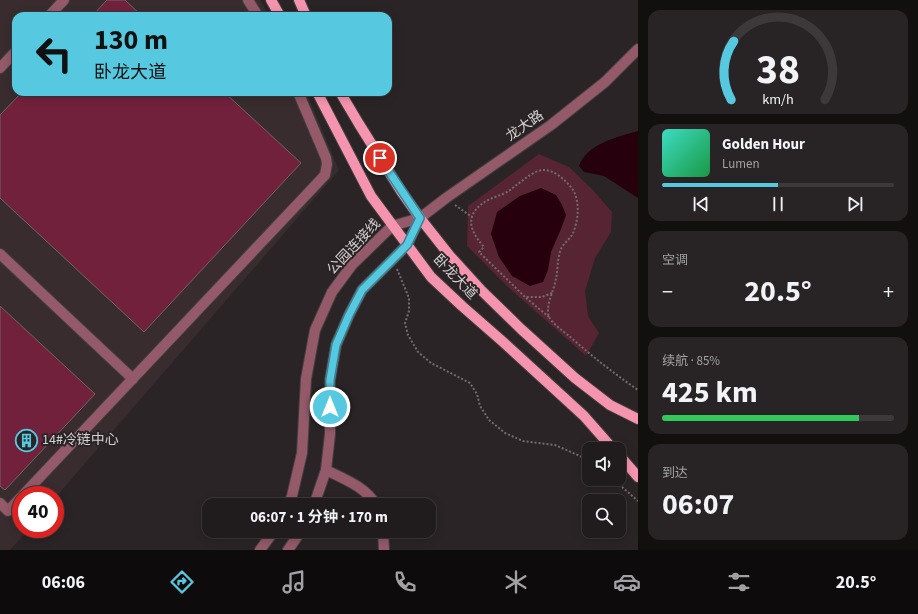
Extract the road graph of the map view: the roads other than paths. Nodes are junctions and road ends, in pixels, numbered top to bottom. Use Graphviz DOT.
graph roads {
  1 [pos="64,0"];
  2 [pos="248,0"];
  3 [pos="271,0"];
  4 [pos="299,0"];
  5 [pos="53,12"];
  6 [pos="256,12"];
  7 [pos="278,12"];
  8 [pos="304,12"];
  9 [pos="638,49"];
  10 [pos="12,55"];
  11 [pos="0,68"];
  12 [pos="300,96"];
  13 [pos="319,96"];
  14 [pos="342,96"];
  15 [pos="420,218"];
  16 [pos="392,226"];
  17 [pos="407,245"];
  18 [pos="0,254"];
  19 [pos="133,379"];
  20 [pos="638,419"];
  21 [pos="607,442"];
  22 [pos="626,463"];
  23 [pos="326,470"];
  24 [pos="638,478"];
  25 [pos="32,486"];
  26 [pos="291,498"];
  27 [pos="316,498"];
  28 [pos="372,498"];
  29 [pos="0,503"];
  30 [pos="12,507"];
  31 [pos="269,538"];
  32 [pos="296,538"];
  33 [pos="383,538"];
  34 [pos="260,550"];
  35 [pos="288,550"];
  36 [pos="384,550"];
  1 -- 5 [label="street"];
  2 -- 6 [label="street"];
  3 -- 7 [label="main road"];
  4 -- 8 [label="main road"];
  9 -- 15 [label="street, 龙大路"];
  10 -- 11 [label="street"];
  12 -- 19 [label="street"];
  13 -- 16 [label="main road, 卧龙大道"];
  14 -- 15 [label="main road, 卧龙大道"];
  15 -- 16 [label="street, 公园连接线"];
  15 -- 17 [label="street"];
  15 -- 20 [label="main road, 卧龙大道"];
  16 -- 17 [label="main road, 卧龙大道"];
  16 -- 26 [label="street, 公园连接线"];
  17 -- 21 [label="main road, 卧龙大道"];
  17 -- 23 [label="street"];
  18 -- 19 [label="street"];
  19 -- 25 [label="street"];
  22 -- 24 [label="main road"];
  23 -- 27 [label="street"];
  23 -- 28 [label="street"];
  29 -- 30 [label="street"];
  31 -- 34 [label="street"];
  32 -- 35 [label="street"];
  33 -- 36 [label="street"];
}
